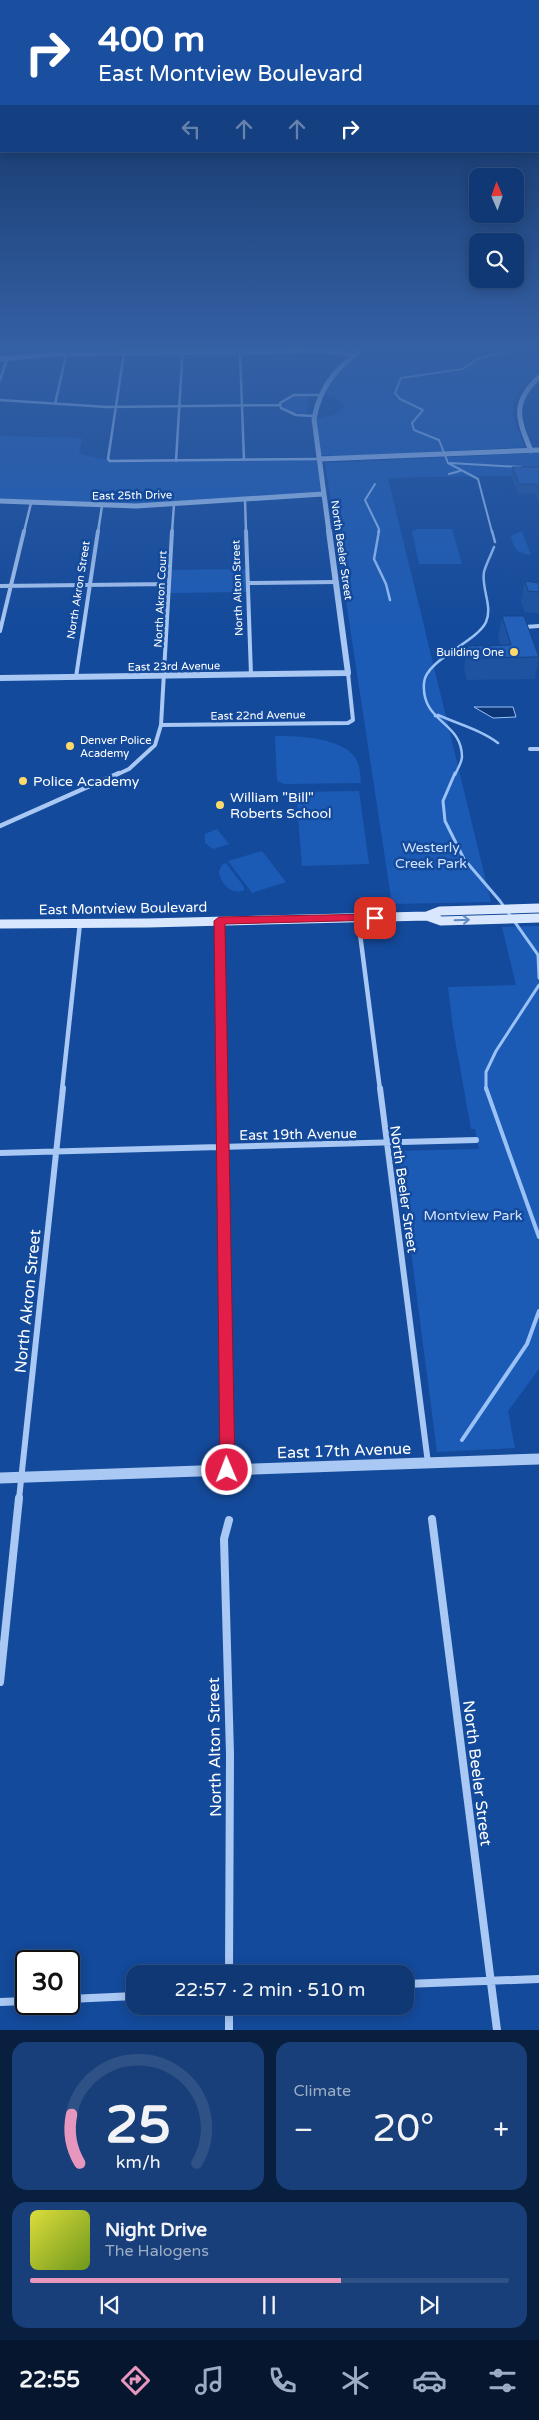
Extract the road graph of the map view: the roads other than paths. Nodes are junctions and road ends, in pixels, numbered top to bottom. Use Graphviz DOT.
graph roads {
  1 [pos="111,440"];
  2 [pos="177,440"];
  3 [pos="243,440"];
  4 [pos="317,440"];
  5 [pos="526,440"];
  6 [pos="531,450"];
  7 [pos="539,450"];
  8 [pos="319,459"];
  9 [pos="244,460"];
  10 [pos="176,461"];
  11 [pos="324,494"];
  12 [pos="245,500"];
  13 [pos="0,501"];
  14 [pos="31,503"];
  15 [pos="174,504"];
  16 [pos="102,506"];
  17 [pos="335,582"];
  18 [pos="248,583"];
  19 [pos="169,584"];
  20 [pos="90,585"];
  21 [pos="0,586"];
  22 [pos="11,586"];
  23 [pos="539,626"];
  24 [pos="525,627"];
  25 [pos="0,631"];
  26 [pos="348,673"];
  27 [pos="251,675"];
  28 [pos="164,676"];
  29 [pos="76,677"];
  30 [pos="0,678"];
  31 [pos="353,720"];
  32 [pos="162,725"];
  33 [pos="539,748"];
  34 [pos="530,749"];
  35 [pos="0,826"];
  36 [pos="539,908"];
  37 [pos="427,916"];
  38 [pos="358,918"];
  39 [pos="539,918"];
  40 [pos="219,921"];
  41 [pos="0,922"];
  42 [pos="80,923"];
  43 [pos="476,1140"];
  44 [pos="385,1143"];
  45 [pos="222,1147"];
  46 [pos="56,1152"];
  47 [pos="0,1153"];
  48 [pos="539,1460"];
  49 [pos="428,1463"];
  50 [pos="227,1470"];
  51 [pos="22,1477"];
  52 [pos="0,1478"];
  53 [pos="432,1519"];
  54 [pos="229,1520"];
  55 [pos="0,1682"];
  56 [pos="229,1965"];
  57 [pos="539,1979"];
  58 [pos="491,1981"];
  59 [pos="414,1984"];
  60 [pos="126,1996"];
  61 [pos="80,1998"];
  62 [pos="15,2001"];
  63 [pos="0,2002"];
  64 [pos="229,2015"];
  65 [pos="229,2030"];
  66 [pos="497,2030"];
  1 -- 10 [label="street"];
  2 -- 10 [label="street"];
  3 -- 9 [label="street"];
  4 -- 8 [label="street, North Beeler Street"];
  5 -- 6 [label="street"];
  6 -- 7 [label="street"];
  6 -- 8 [label="street"];
  8 -- 9 [label="street"];
  8 -- 11 [label="street, North Beeler Street"];
  9 -- 10 [label="street"];
  11 -- 12 [label="street, East 25th Drive"];
  11 -- 17 [label="street, North Beeler Street"];
  12 -- 15 [label="street, East 25th Drive"];
  12 -- 18 [label="street, North Alton Street"];
  13 -- 14 [label="street, East 25th Drive"];
  14 -- 16 [label="street, East 25th Drive"];
  14 -- 22 [label="street"];
  15 -- 16 [label="street, East 25th Drive"];
  15 -- 19 [label="street, North Akron Court"];
  16 -- 20 [label="street, North Akron Street"];
  17 -- 18 [label="street"];
  17 -- 26 [label="street, North Beeler Street"];
  18 -- 27 [label="street, North Alton Street"];
  19 -- 20 [label="street"];
  19 -- 28 [label="street, North Akron Court"];
  20 -- 22 [label="street"];
  20 -- 29 [label="street, North Akron Street"];
  21 -- 22 [label="street"];
  22 -- 25 [label="street"];
  23 -- 24 [label="street"];
  26 -- 27 [label="street, East 23rd Avenue"];
  26 -- 31 [label="street, North Beeler Street"];
  27 -- 28 [label="street, East 23rd Avenue"];
  28 -- 29 [label="street, East 23rd Avenue"];
  28 -- 32 [label="street, North Akron Court"];
  29 -- 30 [label="street, East 23rd Avenue"];
  31 -- 32 [label="street, East 22nd Avenue"];
  32 -- 35 [label="street"];
  33 -- 34 [label="street"];
  36 -- 37 [label="main road, East Montview Boulevard"];
  37 -- 38 [label="main road, East Montview Boulevard"];
  37 -- 39 [label="main road, East Montview Boulevard, one-way"];
  38 -- 40 [label="main road, East Montview Boulevard"];
  38 -- 44 [label="street, North Beeler Street"];
  40 -- 42 [label="main road, East Montview Boulevard"];
  40 -- 45 [label="street"];
  41 -- 42 [label="main road, East Montview Boulevard"];
  42 -- 46 [label="street, North Akron Street"];
  43 -- 44 [label="street, East 19th Avenue"];
  44 -- 45 [label="street, East 19th Avenue"];
  44 -- 49 [label="street, North Beeler Street"];
  45 -- 46 [label="street, East 19th Avenue"];
  45 -- 50 [label="street"];
  46 -- 47 [label="street, East 19th Avenue"];
  46 -- 51 [label="street, North Akron Street"];
  48 -- 49 [label="street, East 17th Avenue"];
  49 -- 50 [label="street, East 17th Avenue"];
  50 -- 51 [label="street, East 17th Avenue"];
  51 -- 52 [label="street, East 17th Avenue"];
  51 -- 55 [label="street, North Akron Street"];
  53 -- 58 [label="street, North Beeler Street"];
  54 -- 56 [label="street, North Alton Street"];
  57 -- 58 [label="street"];
  58 -- 59 [label="street"];
  58 -- 66 [label="street, North Beeler Street"];
  60 -- 61 [label="street"];
  62 -- 63 [label="street"];
  64 -- 65 [label="street"];
}
